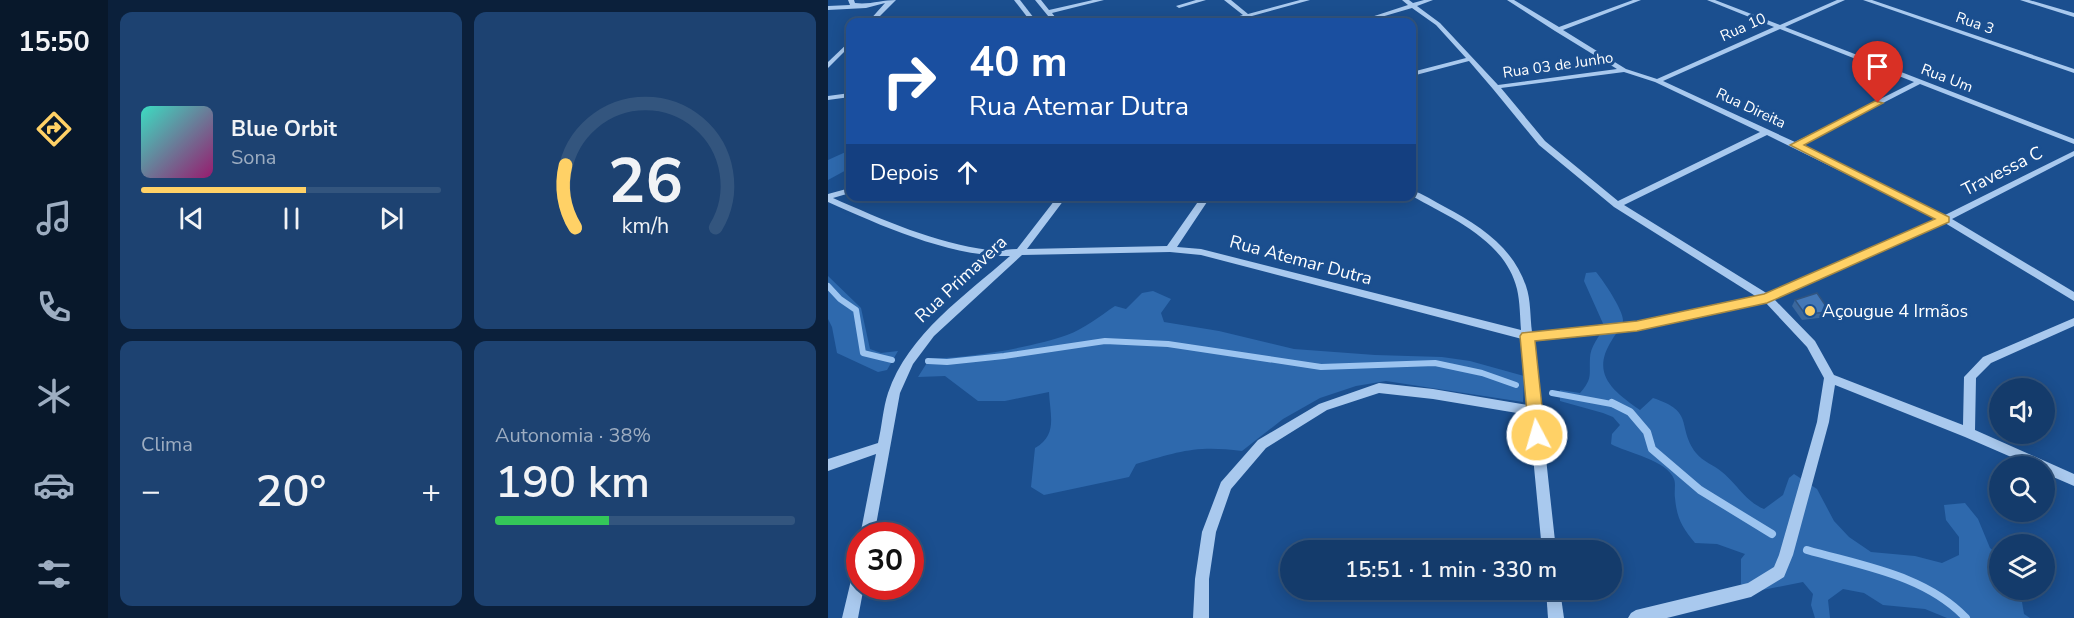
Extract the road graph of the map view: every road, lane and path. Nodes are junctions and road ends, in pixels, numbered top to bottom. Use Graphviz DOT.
graph roads {
  1 [pos="842,0"];
  2 [pos="851,0"];
  3 [pos="892,0"];
  4 [pos="1017,0"];
  5 [pos="1038,0"];
  6 [pos="1101,0"];
  7 [pos="1203,0"];
  8 [pos="1227,0"];
  9 [pos="1307,0"];
  10 [pos="1405,0"];
  11 [pos="1430,0"];
  12 [pos="1510,0"];
  13 [pos="1638,0"];
  14 [pos="1710,0"];
  15 [pos="1842,0"];
  16 [pos="1866,0"];
  17 [pos="2023,0"];
  18 [pos="828,3"];
  19 [pos="1414,5"];
  20 [pos="857,6"];
  21 [pos="866,6"];
  22 [pos="1179,6"];
  23 [pos="828,8"];
  24 [pos="1049,12"];
  25 [pos="879,14"];
  26 [pos="2074,15"];
  27 [pos="1247,16"];
  28 [pos="875,18"];
  29 [pos="1031,18"];
  30 [pos="1053,18"];
  31 [pos="1240,18"];
  32 [pos="1372,18"];
  33 [pos="1777,27"];
  34 [pos="1557,30"];
  35 [pos="846,47"];
  36 [pos="1469,59"];
  37 [pos="828,66"];
  38 [pos="1624,70"];
  39 [pos="2074,71"];
  40 [pos="1416,73"];
  41 [pos="1657,81"];
  42 [pos="1919,82"];
  43 [pos="1496,87"];
  44 [pos="846,96"];
  45 [pos="828,98"];
  46 [pos="1766,132"];
  47 [pos="2074,142"];
  48 [pos="1796,145"];
  49 [pos="2074,153"];
  50 [pos="846,191"];
  51 [pos="1416,195"];
  52 [pos="828,198"];
  53 [pos="1059,201"];
  54 [pos="1204,201"];
  55 [pos="1617,205"];
  56 [pos="1945,219"];
  57 [pos="1170,249"];
  58 [pos="1020,252"];
  59 [pos="2074,297"];
  60 [pos="1767,298"];
  61 [pos="2074,322"];
  62 [pos="1527,336"];
  63 [pos="1830,378"];
  64 [pos="1535,411"];
  65 [pos="1969,433"];
  66 [pos="884,446"];
  67 [pos="2020,456"];
  68 [pos="828,465"];
  69 [pos="2055,472"];
  70 [pos="2074,480"];
  71 [pos="870,522"];
  72 [pos="1548,540"];
  73 [pos="854,600"];
  74 [pos="1554,600"];
  75 [pos="850,618"];
  76 [pos="1201,618"];
  77 [pos="1556,618"];
  78 [pos="1636,618"];
  1 -- 18 [label="street"];
  2 -- 20 [label="street"];
  3 -- 21 [label="street"];
  3 -- 25 [label="street"];
  4 -- 29 [label="street"];
  5 -- 24 [label="street"];
  6 -- 24 [label="street"];
  7 -- 22 [label="street"];
  8 -- 27 [label="street"];
  9 -- 27 [label="street"];
  10 -- 19 [label="street"];
  11 -- 19 [label="street"];
  12 -- 34 [label="street, Rua Direita"];
  13 -- 34 [label="street"];
  14 -- 33 [label="street, Rua Um"];
  15 -- 33 [label="street, Rua 10"];
  16 -- 39 [label="street, Rua 3"];
  17 -- 26 [label="street"];
  19 -- 32 [label="street"];
  19 -- 36 [label="street"];
  20 -- 21 [label="street"];
  20 -- 23 [label="street"];
  21 -- 25 [label="street"];
  24 -- 30 [label="street"];
  25 -- 28 [label="street"];
  27 -- 31 [label="street"];
  33 -- 41 [label="street, Rua 10"];
  33 -- 42 [label="street, Rua Um"];
  34 -- 38 [label="street, Rua Direita"];
  35 -- 37 [label="street"];
  36 -- 40 [label="street"];
  36 -- 43 [label="street"];
  38 -- 41 [label="street, Rua Direita"];
  38 -- 43 [label="street, Rua 03 de Junho"];
  41 -- 46 [label="street, Rua Direita"];
  42 -- 47 [label="street, Rua Um"];
  42 -- 48 [label="street"];
  43 -- 55 [label="street"];
  44 -- 45 [label="street"];
  46 -- 48 [label="street, Rua Direita"];
  46 -- 55 [label="street"];
  48 -- 56 [label="street, Rua Direita"];
  49 -- 56 [label="street, Travessa C"];
  50 -- 52 [label="street"];
  51 -- 62 [label="street"];
  52 -- 58 [label="street, Rua Atemar Dutra"];
  53 -- 58 [label="street, Rua Primavera"];
  54 -- 57 [label="street"];
  55 -- 60 [label="street"];
  56 -- 59 [label="street, Rua Direita"];
  56 -- 60 [label="street, Travessa C"];
  57 -- 58 [label="street, Rua Atemar Dutra"];
  57 -- 62 [label="street, Rua Atemar Dutra"];
  58 -- 66 [label="street, Rua Primavera"];
  60 -- 62 [label="street, Rua Atemar Dutra"];
  60 -- 63 [label="street"];
  61 -- 65 [label="street"];
  62 -- 64 [label="street"];
  63 -- 65 [label="street"];
  63 -- 78 [label="street"];
  64 -- 72 [label="street"];
  64 -- 76 [label="street"];
  65 -- 67 [label="street"];
  66 -- 68 [label="street"];
  66 -- 71 [label="street, Rua Primavera"];
  69 -- 70 [label="street"];
  73 -- 75 [label="street"];
  74 -- 77 [label="street"];
}
